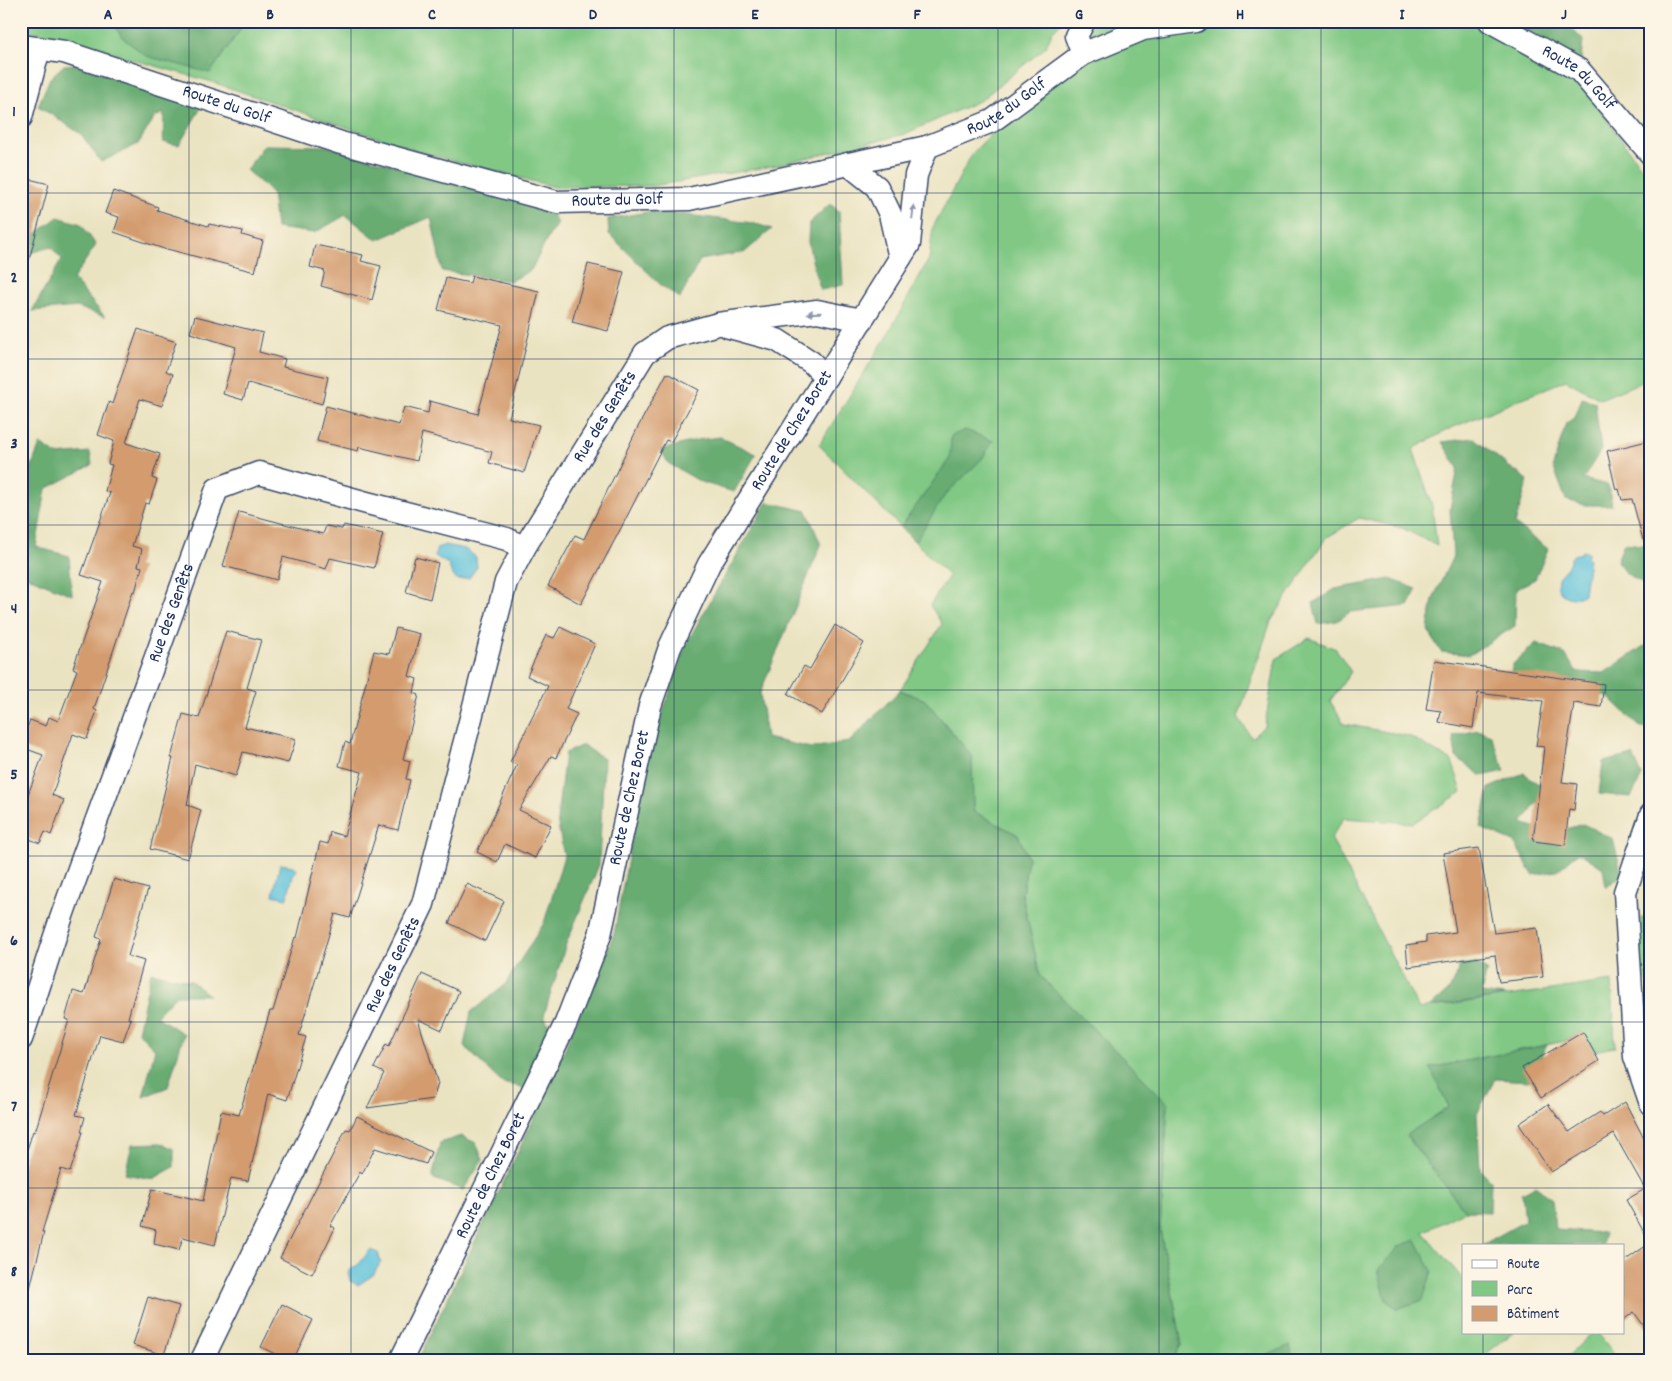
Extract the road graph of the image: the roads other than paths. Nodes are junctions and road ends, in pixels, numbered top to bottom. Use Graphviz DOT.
graph roads {
  1 [pos="1084,21"];
  2 [pos="1196,21"];
  3 [pos="1490,21"];
  4 [pos="30,48"];
  5 [pos="1083,54"];
  6 [pos="21,118"];
  7 [pos="927,147"];
  8 [pos="1651,154"];
  9 [pos="848,164"];
  10 [pos="900,258"];
  11 [pos="862,320"];
  12 [pos="718,324"];
  13 [pos="826,377"];
  14 [pos="524,548"];
  15 [pos="1651,815"];
  16 [pos="21,1038"];
  17 [pos="1651,1104"];
  18 [pos="202,1360"];
  19 [pos="401,1360"];
  1 -- 5 [label="street"];
  2 -- 5 [label="street, Route du Golf"];
  3 -- 8 [label="street, Route du Golf"];
  4 -- 6 [label="street"];
  4 -- 9 [label="street, Route du Golf"];
  5 -- 7 [label="street, Route du Golf"];
  7 -- 9 [label="street, Route du Golf"];
  10 -- 7 [label="street, Route de Chez Boret, one-way"];
  9 -- 10 [label="street"];
  10 -- 11 [label="street, Route de Chez Boret"];
  11 -- 12 [label="street, Rue des Genêts, one-way"];
  11 -- 13 [label="street, Route de Chez Boret"];
  12 -- 13 [label="street"];
  12 -- 14 [label="street, Rue des Genêts"];
  13 -- 19 [label="street, Route de Chez Boret"];
  14 -- 16 [label="street, Rue des Genêts"];
  14 -- 18 [label="street, Rue des Genêts"];
  15 -- 17 [label="street"];
}
